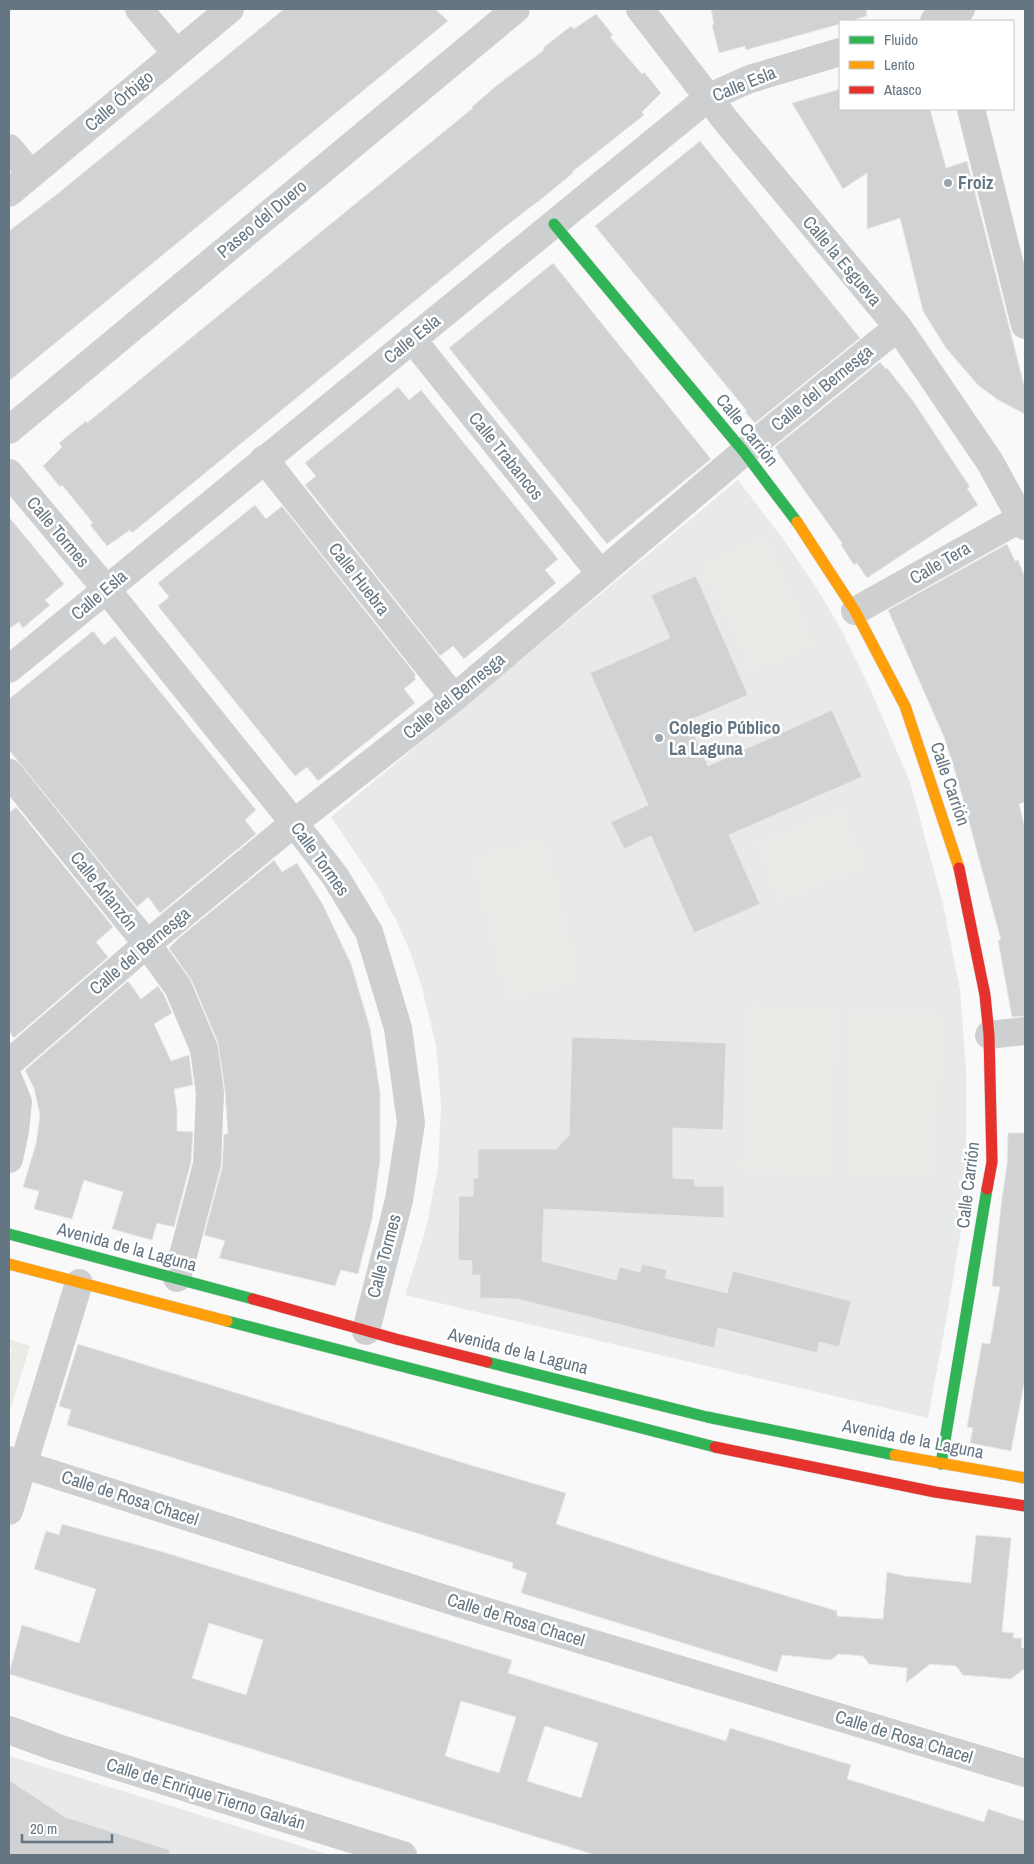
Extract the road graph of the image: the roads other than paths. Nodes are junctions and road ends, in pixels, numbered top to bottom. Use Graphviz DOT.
graph roads {
  1 [pos="139,9"];
  2 [pos="230,9"];
  3 [pos="516,9"];
  4 [pos="640,9"];
  5 [pos="839,52"];
  6 [pos="176,53"];
  7 [pos="709,97"];
  8 [pos="971,110"];
  9 [pos="9,148"];
  10 [pos="31,174"];
  11 [pos="9,193"];
  12 [pos="554,224"];
  13 [pos="1025,325"];
  14 [pos="898,327"];
  15 [pos="412,339"];
  16 [pos="9,430"];
  17 [pos="744,452"];
  18 [pos="264,459"];
  19 [pos="9,473"];
  20 [pos="1024,520"];
  21 [pos="600,573"];
  22 [pos="106,589"];
  23 [pos="856,611"];
  24 [pos="9,669"];
  25 [pos="454,698"];
  26 [pos="9,773"];
  27 [pos="294,823"];
  28 [pos="147,944"];
  29 [pos="1025,1031"];
  30 [pos="989,1034"];
  31 [pos="9,1062"];
  32 [pos="9,1080"];
  33 [pos="9,1159"];
  34 [pos="9,1234"];
  35 [pos="9,1264"];
  36 [pos="177,1278"];
  37 [pos="79,1283"];
  38 [pos="366,1331"];
  39 [pos="16,1462"];
  40 [pos="941,1464"];
  41 [pos="1025,1478"];
  42 [pos="1025,1506"];
  43 [pos="9,1511"];
  44 [pos="9,1730"];
  45 [pos="1025,1773"];
  46 [pos="403,1855"];
  1 -- 6 [label="street"];
  2 -- 6 [label="street, Calle Órbigo"];
  3 -- 16 [label="street, Paseo del Duero"];
  4 -- 7 [label="street, Calle la Esgueva"];
  5 -- 7 [label="street, Calle Esla"];
  6 -- 10 [label="street, Calle Órbigo"];
  7 -- 12 [label="street, Calle Esla"];
  7 -- 14 [label="street, Calle la Esgueva"];
  8 -- 13 [label="street"];
  9 -- 10 [label="street"];
  10 -- 11 [label="street, Calle Órbigo"];
  12 -- 15 [label="street, Calle Esla"];
  12 -- 17 [label="street, Calle Carrión"];
  14 -- 17 [label="street, Calle del Bernesga"];
  14 -- 20 [label="street, Calle la Esgueva"];
  15 -- 18 [label="street, Calle Esla"];
  15 -- 21 [label="street, Calle Trabancos"];
  17 -- 21 [label="street, Calle del Bernesga"];
  17 -- 23 [label="street, Calle Carrión"];
  18 -- 22 [label="street, Calle Esla"];
  18 -- 25 [label="street, Calle Huebra"];
  19 -- 22 [label="street, Calle Tormes"];
  20 -- 23 [label="street, Calle Tera"];
  21 -- 25 [label="street, Calle del Bernesga"];
  22 -- 24 [label="street, Calle Esla"];
  22 -- 27 [label="street, Calle Tormes"];
  23 -- 30 [label="street, Calle Carrión"];
  25 -- 27 [label="street, Calle del Bernesga"];
  26 -- 28 [label="street, Calle Arlanzón"];
  27 -- 28 [label="street, Calle del Bernesga"];
  27 -- 38 [label="street, Calle Tormes"];
  28 -- 31 [label="street, Calle del Bernesga"];
  28 -- 36 [label="street, Calle Arlanzón"];
  29 -- 30 [label="street"];
  30 -- 40 [label="street, Calle Carrión"];
  32 -- 33 [label="street"];
  34 -- 36 [label="street, Avenida de la Laguna"];
  35 -- 37 [label="street"];
  36 -- 38 [label="street, Avenida de la Laguna"];
  37 -- 39 [label="street"];
  37 -- 42 [label="street"];
  38 -- 40 [label="street, Avenida de la Laguna"];
  39 -- 43 [label="street"];
  39 -- 45 [label="street, Calle de Rosa Chacel"];
  40 -- 41 [label="street, Avenida de la Laguna"];
  44 -- 46 [label="street, Calle de Enrique Tierno Galván"];
}
